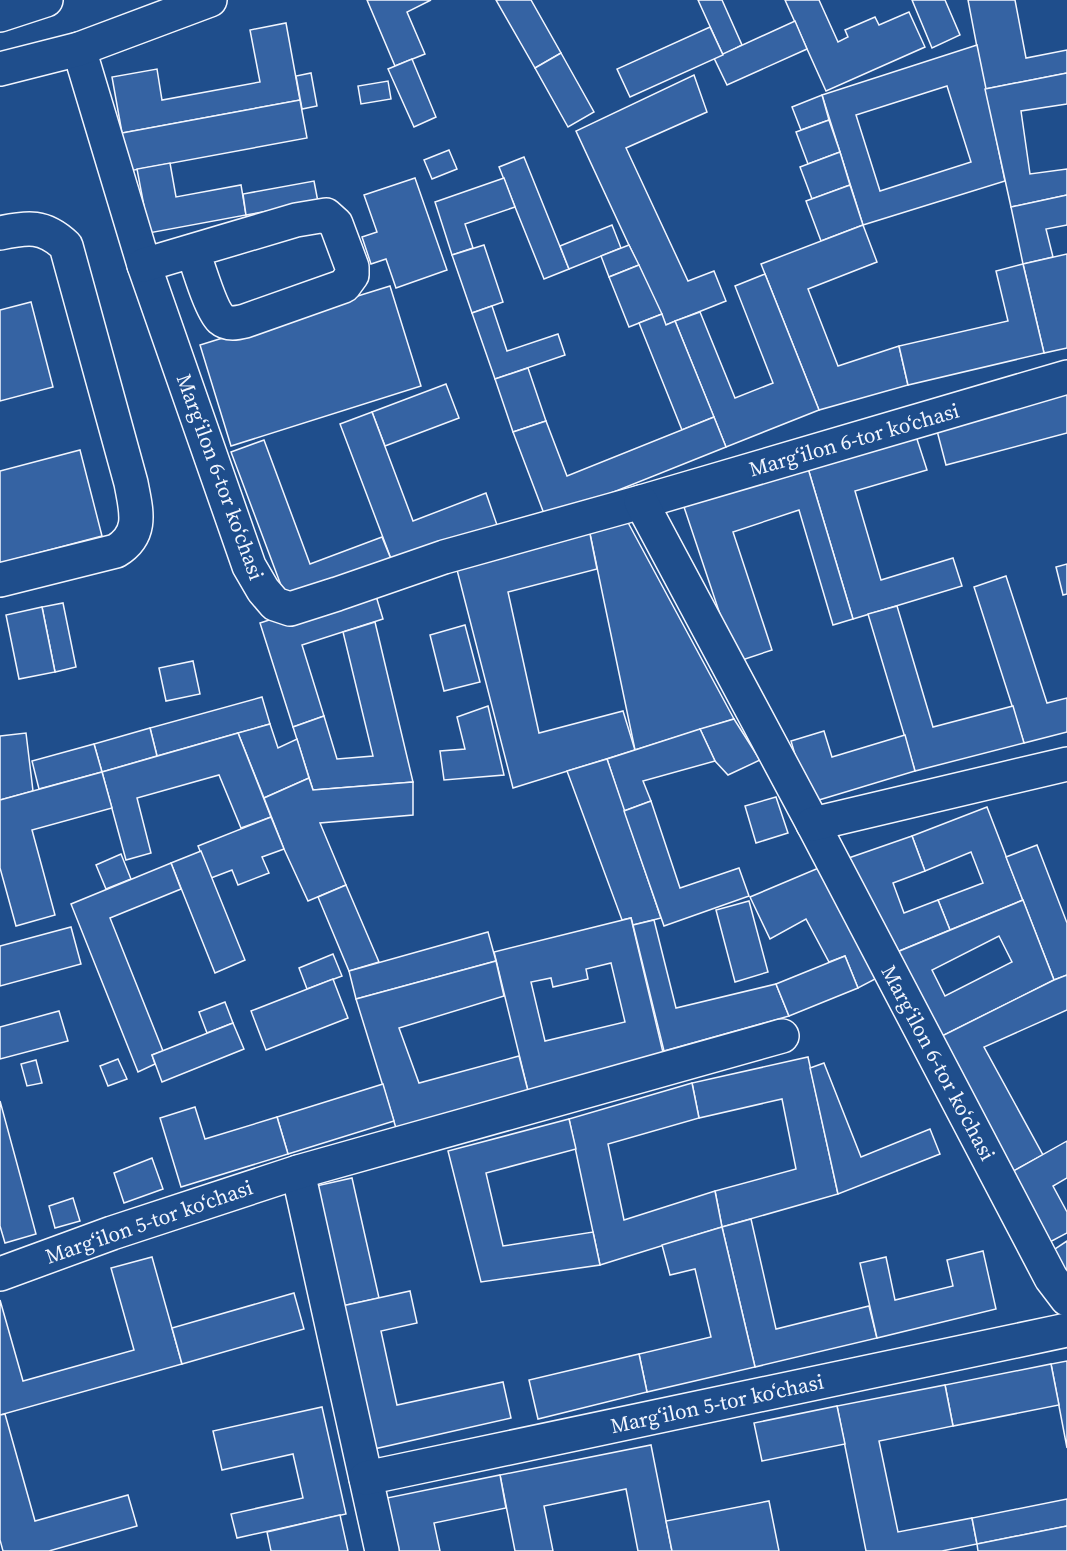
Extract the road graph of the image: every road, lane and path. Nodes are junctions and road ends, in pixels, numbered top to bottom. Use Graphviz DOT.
graph roads {
  1 [pos="46,0"];
  2 [pos="210,0"];
  3 [pos="0,15"];
  4 [pos="79,49"];
  5 [pos="0,69"];
  6 [pos="0,233"];
  7 [pos="193,251"];
  8 [pos="144,265"];
  9 [pos="1067,377"];
  10 [pos="641,502"];
  11 [pos="0,580"];
  12 [pos="1067,764"];
  13 [pos="813,824"];
  14 [pos="782,1036"];
  15 [pos="298,1172"];
  16 [pos="0,1274"];
  17 [pos="1067,1299"];
  18 [pos="1067,1330"];
  19 [pos="366,1478"];
  20 [pos="382,1551"];
  1 -- 3 [label="street"];
  2 -- 4 [label="street"];
  4 -- 5 [label="street"];
  4 -- 8 [label="street, Margʻilon 6-tor koʻchasi"];
  6 -- 11 [label="street"];
  7 -- 7 [label="street"];
  7 -- 8 [label="street"];
  8 -- 10 [label="street, Margʻilon 6-tor koʻchasi"];
  9 -- 10 [label="street, Margʻilon 6-tor koʻchasi"];
  10 -- 13 [label="street, Margʻilon 6-tor koʻchasi"];
  12 -- 13 [label="street"];
  13 -- 17 [label="street, Margʻilon 6-tor koʻchasi"];
  14 -- 15 [label="street, Margʻilon 5-tor koʻchasi"];
  15 -- 16 [label="street, Margʻilon 5-tor koʻchasi"];
  15 -- 19 [label="street"];
  18 -- 19 [label="street, Margʻilon 5-tor koʻchasi"];
  19 -- 20 [label="street"];
}
